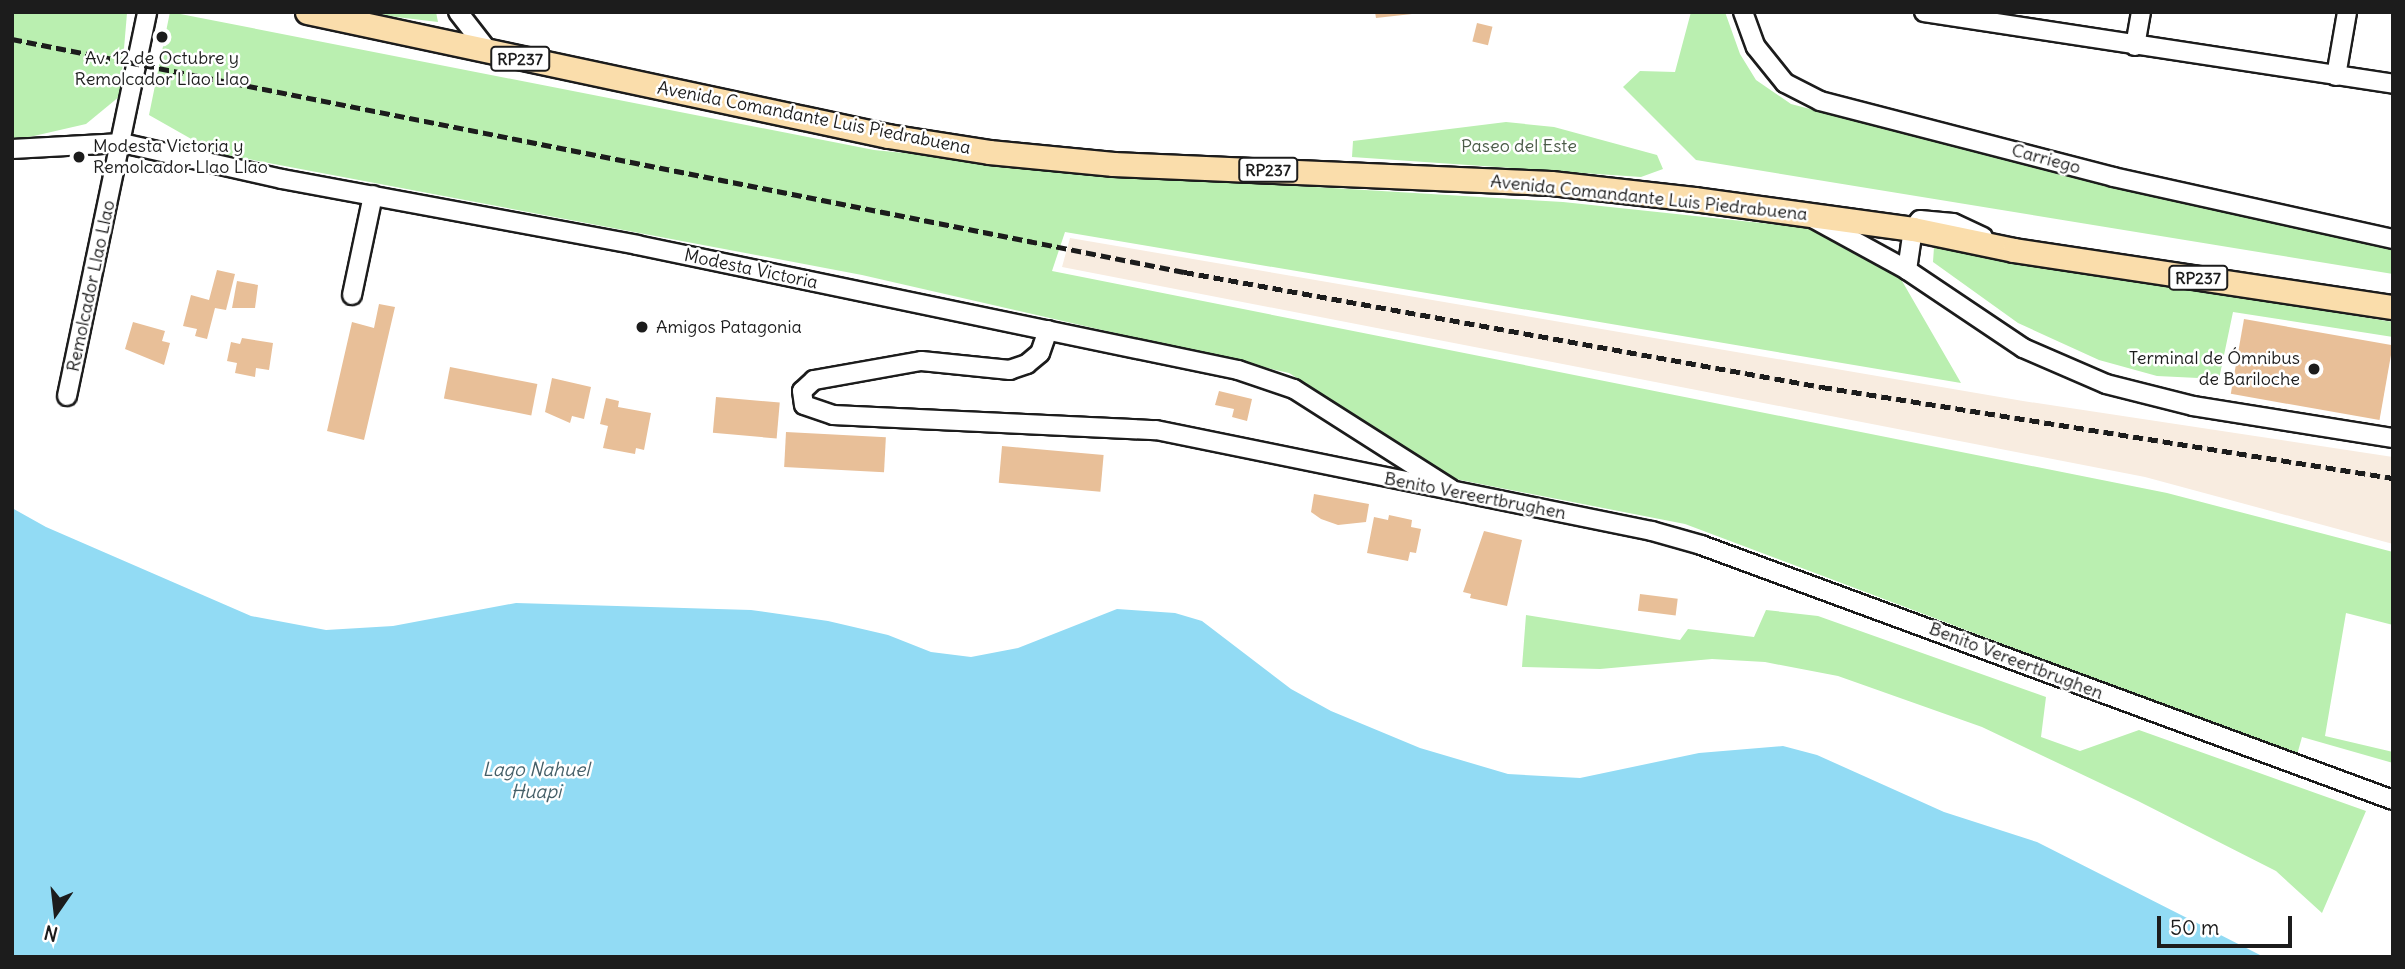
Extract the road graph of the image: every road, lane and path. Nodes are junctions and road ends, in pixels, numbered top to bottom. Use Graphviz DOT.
graph roads {
  1 [pos="147,12"];
  2 [pos="307,12"];
  3 [pos="458,12"];
  4 [pos="1743,12"];
  5 [pos="1927,12"];
  6 [pos="2141,12"];
  7 [pos="2347,12"];
  8 [pos="2136,46"];
  9 [pos="489,52"];
  10 [pos="2336,76"];
  11 [pos="2393,84"];
  12 [pos="122,143"];
  13 [pos="12,149"];
  14 [pos="373,195"];
  15 [pos="1805,214"];
  16 [pos="1913,229"];
  17 [pos="2393,239"];
  18 [pos="1907,270"];
  19 [pos="352,295"];
  20 [pos="2393,307"];
  21 [pos="1048,330"];
  22 [pos="67,396"];
  23 [pos="2393,438"];
  24 [pos="1459,494"];
  25 [pos="2393,800"];
  1 -- 12 [label="street, Remolcador Llao Llao"];
  2 -- 9 [label="main road, Avenida Comandante Luis Piedrabuena / RP237"];
  3 -- 9 [label="street"];
  4 -- 17 [label="street, Carriego"];
  5 -- 8 [label="street"];
  6 -- 8 [label="street"];
  7 -- 10 [label="street"];
  8 -- 10 [label="street"];
  9 -- 15 [label="main road, Avenida Comandante Luis Piedrabuena / RP237"];
  10 -- 11 [label="street"];
  12 -- 13 [label="street, Modesta Victoria"];
  12 -- 14 [label="street, Modesta Victoria"];
  12 -- 22 [label="street, Remolcador Llao Llao"];
  14 -- 19 [label="street"];
  14 -- 21 [label="street, Modesta Victoria"];
  15 -- 16 [label="main road, Avenida Comandante Luis Piedrabuena / RP237"];
  15 -- 18 [label="street"];
  16 -- 18 [label="street"];
  16 -- 20 [label="main road, Avenida Comandante Luis Piedrabuena / RP237"];
  18 -- 23 [label="street"];
  21 -- 24 [label="street, Modesta Victoria"];
  21 -- 24 [label="street, Benito Vereertbrughen"];
  24 -- 25 [label="street, Benito Vereertbrughen"];
}
